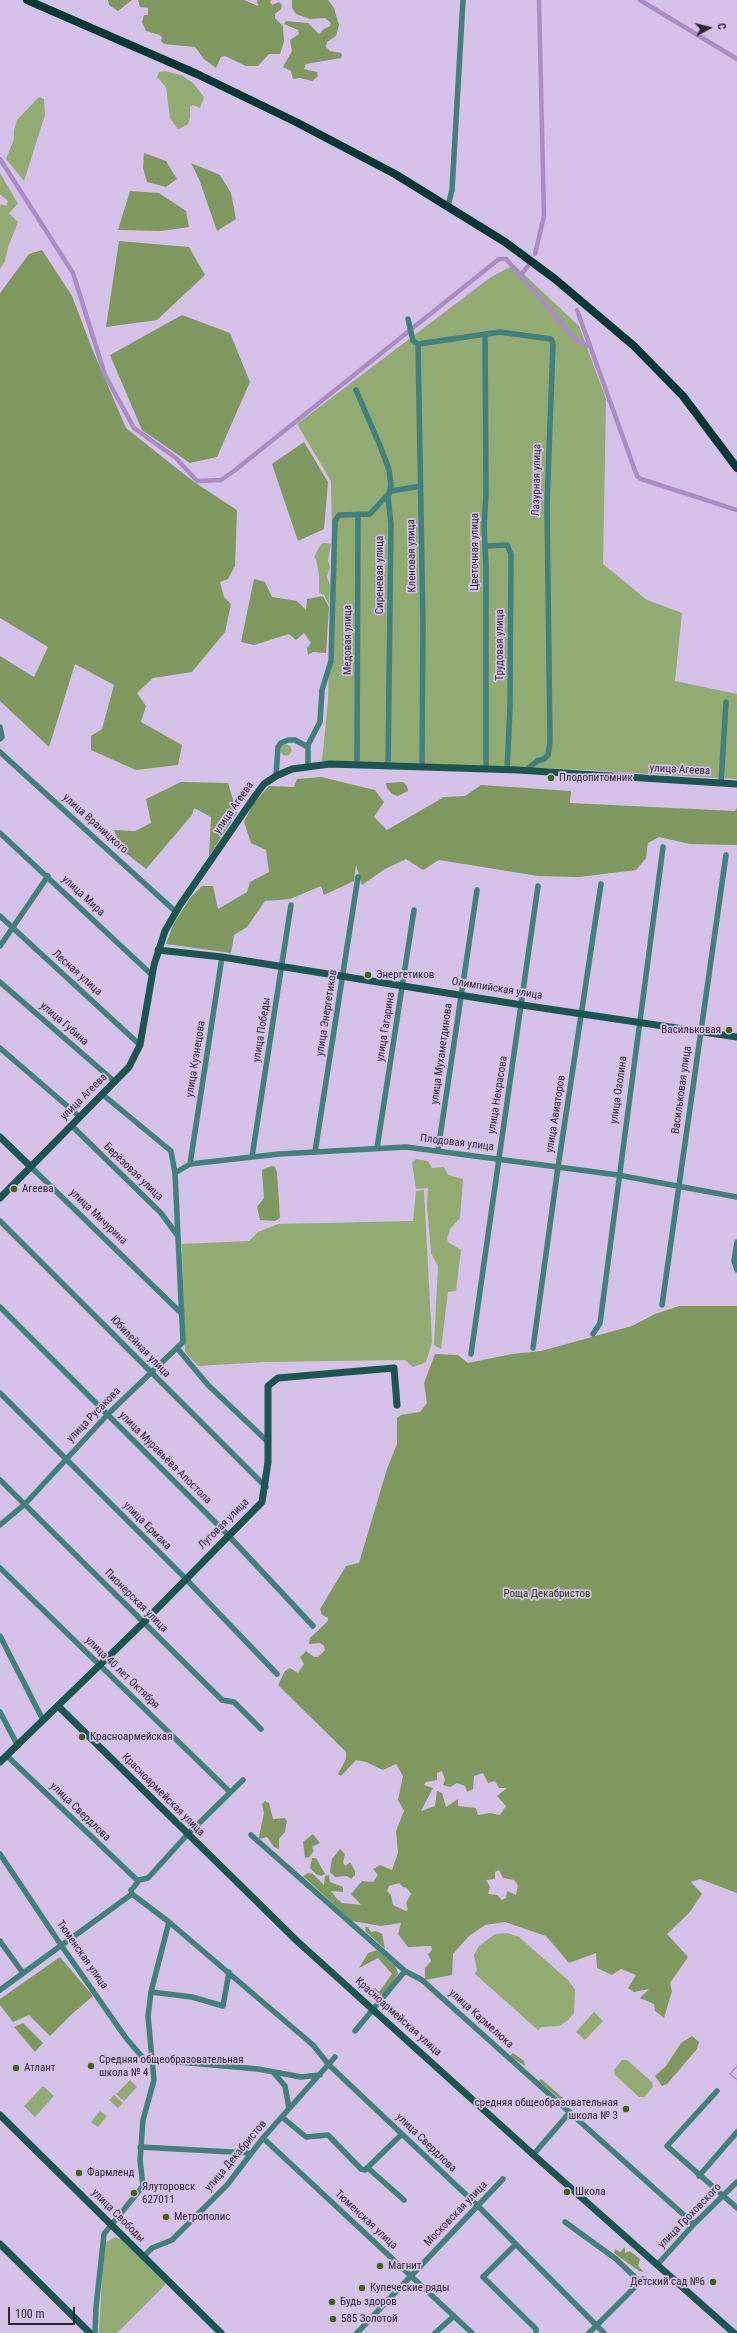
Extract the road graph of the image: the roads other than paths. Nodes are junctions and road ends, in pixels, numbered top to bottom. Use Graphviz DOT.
graph roads {
  1 [pos="27,0"];
  2 [pos="463,0"];
  3 [pos="448,206"];
  4 [pos="408,319"];
  5 [pos="485,335"];
  6 [pos="418,344"];
  7 [pos="356,390"];
  8 [pos="737,468"];
  9 [pos="421,486"];
  10 [pos="389,493"];
  11 [pos="358,516"];
  12 [pos="485,546"];
  13 [pos="726,702"];
  14 [pos="0,727"];
  15 [pos="0,739"];
  16 [pos="308,747"];
  17 [pos="0,752"];
  18 [pos="357,765"];
  19 [pos="308,766"];
  20 [pos="388,766"];
  21 [pos="422,767"];
  22 [pos="486,769"];
  23 [pos="507,770"];
  24 [pos="525,771"];
  25 [pos="276,776"];
  26 [pos="721,783"];
  27 [pos="737,784"];
  28 [pos="0,833"];
  29 [pos="663,847"];
  30 [pos="726,855"];
  31 [pos="48,876"];
  32 [pos="358,877"];
  33 [pos="602,884"];
  34 [pos="538,886"];
  35 [pos="477,890"];
  36 [pos="291,905"];
  37 [pos="414,910"];
  38 [pos="176,912"];
  39 [pos="0,916"];
  40 [pos="12,928"];
  41 [pos="0,946"];
  42 [pos="158,950"];
  43 [pos="222,957"];
  44 [pos="282,968"];
  45 [pos="152,975"];
  46 [pos="343,977"];
  47 [pos="0,982"];
  48 [pos="402,986"];
  49 [pos="461,995"];
  50 [pos="522,1005"];
  51 [pos="581,1014"];
  52 [pos="639,1022"];
  53 [pos="701,1031"];
  54 [pos="737,1037"];
  55 [pos="140,1045"];
  56 [pos="0,1048"];
  57 [pos="115,1082"];
  58 [pos="102,1094"];
  59 [pos="80,1117"];
  60 [pos="71,1126"];
  61 [pos="0,1137"];
  62 [pos="377,1148"];
  63 [pos="438,1150"];
  64 [pos="315,1152"];
  65 [pos="252,1157"];
  66 [pos="498,1158"];
  67 [pos="190,1164"];
  68 [pos="30,1166"];
  69 [pos="558,1167"];
  70 [pos="175,1173"];
  71 [pos="618,1175"];
  72 [pos="678,1186"];
  73 [pos="737,1197"];
  74 [pos="0,1198"];
  75 [pos="0,1221"];
  76 [pos="178,1236"];
  77 [pos="737,1242"];
  78 [pos="737,1270"];
  79 [pos="662,1305"];
  80 [pos="0,1307"];
  81 [pos="180,1312"];
  82 [pos="593,1334"];
  83 [pos="177,1348"];
  84 [pos="533,1348"];
  85 [pos="471,1354"];
  86 [pos="150,1373"];
  87 [pos="0,1393"];
  88 [pos="397,1405"];
  89 [pos="108,1414"];
  90 [pos="268,1442"];
  91 [pos="66,1459"];
  92 [pos="0,1480"];
  93 [pos="266,1487"];
  94 [pos="25,1504"];
  95 [pos="0,1524"];
  96 [pos="228,1536"];
  97 [pos="0,1568"];
  98 [pos="185,1578"];
  99 [pos="143,1623"];
  100 [pos="312,1626"];
  101 [pos="0,1636"];
  102 [pos="98,1665"];
  103 [pos="278,1674"];
  104 [pos="58,1706"];
  105 [pos="0,1712"];
  106 [pos="43,1720"];
  107 [pos="260,1729"];
  108 [pos="18,1746"];
  109 [pos="7,1756"];
  110 [pos="0,1762"];
  111 [pos="243,1780"];
  112 [pos="230,1792"];
  113 [pos="187,1835"];
  114 [pos="251,1835"];
  115 [pos="0,1854"];
  116 [pos="139,1880"];
  117 [pos="132,1890"];
  118 [pos="169,1922"];
  119 [pos="0,1941"];
  120 [pos="60,1944"];
  121 [pos="405,1971"];
  122 [pos="229,1972"];
  123 [pos="23,1973"];
  124 [pos="0,1990"];
  125 [pos="151,1992"];
  126 [pos="374,2010"];
  127 [pos="355,2031"];
  128 [pos="335,2057"];
  129 [pos="153,2062"];
  130 [pos="329,2065"];
  131 [pos="274,2073"];
  132 [pos="320,2075"];
  133 [pos="717,2091"];
  134 [pos="289,2108"];
  135 [pos="570,2112"];
  136 [pos="0,2115"];
  137 [pos="282,2117"];
  138 [pos="737,2132"];
  139 [pos="402,2134"];
  140 [pos="263,2138"];
  141 [pos="140,2147"];
  142 [pos="251,2153"];
  143 [pos="533,2155"];
  144 [pos="369,2169"];
  145 [pos="699,2176"];
  146 [pos="503,2179"];
  147 [pos="737,2182"];
  148 [pos="724,2196"];
  149 [pos="404,2200"];
  150 [pos="478,2206"];
  151 [pos="737,2208"];
  152 [pos="565,2222"];
  153 [pos="694,2224"];
  154 [pos="110,2225"];
  155 [pos="0,2244"];
  156 [pos="516,2244"];
  157 [pos="143,2257"];
  158 [pos="657,2265"];
  159 [pos="411,2275"];
  160 [pos="454,2316"];
  161 [pos="597,2326"];
  162 [pos="90,2333"];
  163 [pos="96,2333"];
  164 [pos="221,2333"];
  165 [pos="357,2333"];
  166 [pos="436,2333"];
  167 [pos="472,2333"];
  168 [pos="536,2333"];
  169 [pos="589,2333"];
  170 [pos="604,2333"];
  171 [pos="734,2333"];
  1 -- 3 [label="main road"];
  2 -- 3 [label="street"];
  3 -- 8 [label="main road"];
  4 -- 6 [label="street"];
  5 -- 6 [label="street, Лазурная улица"];
  5 -- 12 [label="street, Цветочная улица"];
  5 -- 24 [label="street, Лазурная улица"];
  6 -- 9 [label="street, Кленовая улица"];
  7 -- 10 [label="street, Сиреневая улица"];
  9 -- 10 [label="street"];
  9 -- 21 [label="street, Кленовая улица"];
  10 -- 11 [label="street"];
  10 -- 20 [label="street, Сиреневая улица"];
  11 -- 16 [label="street"];
  11 -- 18 [label="street, Медовая улица"];
  12 -- 22 [label="street, Цветочная улица"];
  12 -- 23 [label="street, Трудовая улица"];
  13 -- 26 [label="street"];
  14 -- 15 [label="street"];
  16 -- 19 [label="street"];
  16 -- 25 [label="street"];
  17 -- 38 [label="street, улица Враницкого"];
  18 -- 19 [label="street, улица Агеева"];
  18 -- 20 [label="street, улица Агеева"];
  19 -- 25 [label="street, улица Агеева"];
  20 -- 21 [label="street, улица Агеева"];
  21 -- 22 [label="street, улица Агеева"];
  22 -- 23 [label="street, улица Агеева"];
  23 -- 24 [label="street, улица Агеева"];
  24 -- 26 [label="street, улица Агеева"];
  25 -- 38 [label="street, улица Агеева"];
  26 -- 27 [label="street, улица Агеева"];
  28 -- 31 [label="street, улица Мира"];
  29 -- 52 [label="street, улица Озолина"];
  30 -- 53 [label="street, Васильковая улица"];
  31 -- 40 [label="street"];
  31 -- 45 [label="street, улица Мира"];
  32 -- 46 [label="street, улица Энергетиков"];
  33 -- 51 [label="street, улица Авиаторов"];
  34 -- 50 [label="street, улица Некрасова"];
  35 -- 49 [label="street, улица Мухаметдинова"];
  36 -- 44 [label="street, улица Победы"];
  37 -- 48 [label="street, улица Гагарина"];
  38 -- 42 [label="street, улица Агеева"];
  39 -- 40 [label="street, Лесная улица"];
  40 -- 41 [label="street"];
  40 -- 55 [label="street, Лесная улица"];
  42 -- 43 [label="street, Олимпийская улица"];
  42 -- 45 [label="street, улица Агеева"];
  43 -- 44 [label="street, Олимпийская улица"];
  43 -- 67 [label="street, улица Кузнецова"];
  44 -- 46 [label="street, Олимпийская улица"];
  44 -- 65 [label="street, улица Победы"];
  45 -- 55 [label="street, улица Агеева"];
  46 -- 48 [label="street, Олимпийская улица"];
  46 -- 64 [label="street, улица Энергетиков"];
  47 -- 57 [label="street, улица Губина"];
  48 -- 49 [label="street, Олимпийская улица"];
  48 -- 62 [label="street, улица Гагарина"];
  49 -- 50 [label="street, Олимпийская улица"];
  49 -- 63 [label="street, улица Мухаметдинова"];
  50 -- 51 [label="street, Олимпийская улица"];
  50 -- 66 [label="street, улица Некрасова"];
  51 -- 52 [label="street, Олимпийская улица"];
  51 -- 69 [label="street, улица Авиаторов"];
  52 -- 53 [label="street, Олимпийская улица"];
  52 -- 71 [label="street, улица Озолина"];
  53 -- 54 [label="street, Олимпийская улица"];
  53 -- 72 [label="street, Васильковая улица"];
  55 -- 57 [label="street, улица Агеева"];
  56 -- 59 [label="street"];
  57 -- 58 [label="street, улица Агеева"];
  58 -- 59 [label="street, улица Агеева"];
  58 -- 70 [label="street"];
  59 -- 60 [label="street, улица Агеева"];
  60 -- 68 [label="street, улица Агеева"];
  60 -- 76 [label="street, Берёзовая улица"];
  61 -- 68 [label="street, улица Мичурина"];
  62 -- 63 [label="street, Плодовая улица"];
  62 -- 64 [label="street, Плодовая улица"];
  63 -- 66 [label="street, Плодовая улица"];
  64 -- 65 [label="street, Плодовая улица"];
  65 -- 67 [label="street, Плодовая улица"];
  66 -- 69 [label="street, Плодовая улица"];
  66 -- 85 [label="street, улица Некрасова"];
  67 -- 70 [label="street, Плодовая улица"];
  68 -- 74 [label="street, улица Агеева"];
  68 -- 81 [label="street, улица Мичурина"];
  69 -- 71 [label="street, Плодовая улица"];
  69 -- 84 [label="street, улица Авиаторов"];
  70 -- 76 [label="street"];
  71 -- 72 [label="street, Плодовая улица"];
  71 -- 82 [label="street, улица Озолина"];
  72 -- 73 [label="street, Плодовая улица"];
  72 -- 79 [label="street, Васильковая улица"];
  75 -- 86 [label="street, Юбилейная улица"];
  76 -- 81 [label="street"];
  77 -- 78 [label="street"];
  80 -- 89 [label="street, улица Муравьёва-Апостола"];
  81 -- 83 [label="street"];
  83 -- 86 [label="street, улица Русакова"];
  83 -- 90 [label="street"];
  86 -- 89 [label="street, улица Русакова"];
  86 -- 93 [label="street, Юбилейная улица"];
  87 -- 91 [label="street, улица Ермака"];
  88 -- 90 [label="street, Луговая улица"];
  89 -- 91 [label="street, улица Русакова"];
  89 -- 96 [label="street, улица Муравьёва-Апостола"];
  90 -- 93 [label="street, Луговая улица"];
  91 -- 94 [label="street, улица Русакова"];
  91 -- 98 [label="street, улица Ермака"];
  92 -- 94 [label="street, Пионерская улица"];
  93 -- 96 [label="street, Луговая улица"];
  94 -- 95 [label="street, улица Русакова"];
  94 -- 99 [label="street, Пионерская улица"];
  96 -- 98 [label="street, Луговая улица"];
  96 -- 100 [label="street, улица Муравьёва-Апостола"];
  97 -- 102 [label="street, улица 40 лет Октября"];
  98 -- 99 [label="street, Луговая улица"];
  98 -- 103 [label="street, улица Ермака"];
  99 -- 102 [label="street, Луговая улица"];
  99 -- 107 [label="street, Пионерская улица"];
  101 -- 106 [label="street"];
  102 -- 104 [label="street, Луговая улица"];
  102 -- 112 [label="street, улица 40 лет Октября"];
  104 -- 106 [label="street, Луговая улица"];
  104 -- 113 [label="street, Красноармейская улица"];
  105 -- 108 [label="street"];
  106 -- 108 [label="street, Луговая улица"];
  108 -- 109 [label="street, Луговая улица"];
  109 -- 110 [label="street, Луговая улица"];
  109 -- 116 [label="street, улица Свердлова"];
  111 -- 112 [label="street"];
  112 -- 113 [label="street"];
  113 -- 116 [label="street"];
  113 -- 126 [label="street, Красноармейская улица"];
  114 -- 121 [label="street, улица Кармелюка"];
  115 -- 120 [label="street, Тюменская улица"];
  116 -- 117 [label="street"];
  117 -- 118 [label="street, улица Свердлова"];
  117 -- 120 [label="street"];
  118 -- 122 [label="street, улица Свердлова"];
  118 -- 125 [label="street"];
  119 -- 123 [label="street"];
  120 -- 123 [label="street"];
  120 -- 129 [label="street, Тюменская улица"];
  121 -- 126 [label="street"];
  121 -- 135 [label="street, улица Кармелюка"];
  122 -- 125 [label="street"];
  122 -- 130 [label="street, улица Свердлова"];
  123 -- 124 [label="street"];
  125 -- 129 [label="street"];
  126 -- 127 [label="street"];
  126 -- 143 [label="street, Красноармейская улица"];
  128 -- 130 [label="street, улица Декабристов"];
  129 -- 131 [label="street"];
  129 -- 141 [label="street"];
  130 -- 132 [label="street, улица Декабристов"];
  130 -- 139 [label="street, улица Свердлова"];
  131 -- 132 [label="street"];
  131 -- 134 [label="street"];
  132 -- 134 [label="street, улица Декабристов"];
  133 -- 145 [label="street"];
  134 -- 137 [label="street, улица Декабристов"];
  135 -- 143 [label="street"];
  135 -- 153 [label="street, улица Кармелюка"];
  136 -- 154 [label="street, улица Свободы"];
  137 -- 140 [label="street, улица Декабристов"];
  137 -- 144 [label="street"];
  138 -- 145 [label="street"];
  139 -- 144 [label="street"];
  139 -- 150 [label="street, улица Свердлова"];
  140 -- 142 [label="street, улица Декабристов"];
  140 -- 159 [label="street, Тюменская улица"];
  141 -- 142 [label="street"];
  141 -- 154 [label="street"];
  142 -- 157 [label="street, улица Декабристов"];
  143 -- 158 [label="street, Красноармейская улица"];
  144 -- 149 [label="street"];
  145 -- 148 [label="street"];
  146 -- 150 [label="street, Московская улица"];
  147 -- 148 [label="street, улица Гроховского"];
  148 -- 151 [label="street"];
  148 -- 153 [label="street, улица Гроховского"];
  150 -- 156 [label="street, улица Свердлова"];
  150 -- 159 [label="street, Московская улица"];
  152 -- 161 [label="street"];
  153 -- 158 [label="street, улица Гроховского"];
  154 -- 157 [label="street, улица Свободы"];
  154 -- 163 [label="street"];
  155 -- 162 [label="street"];
  156 -- 161 [label="street, улица Свердлова"];
  156 -- 168 [label="street"];
  157 -- 164 [label="street, улица Свободы"];
  158 -- 171 [label="street, Красноармейская улица"];
  159 -- 160 [label="street, Тюменская улица"];
  159 -- 165 [label="street, Московская улица"];
  160 -- 166 [label="street"];
  160 -- 167 [label="street, Тюменская улица"];
  161 -- 169 [label="street"];
  161 -- 170 [label="street, улица Свердлова"];
}
